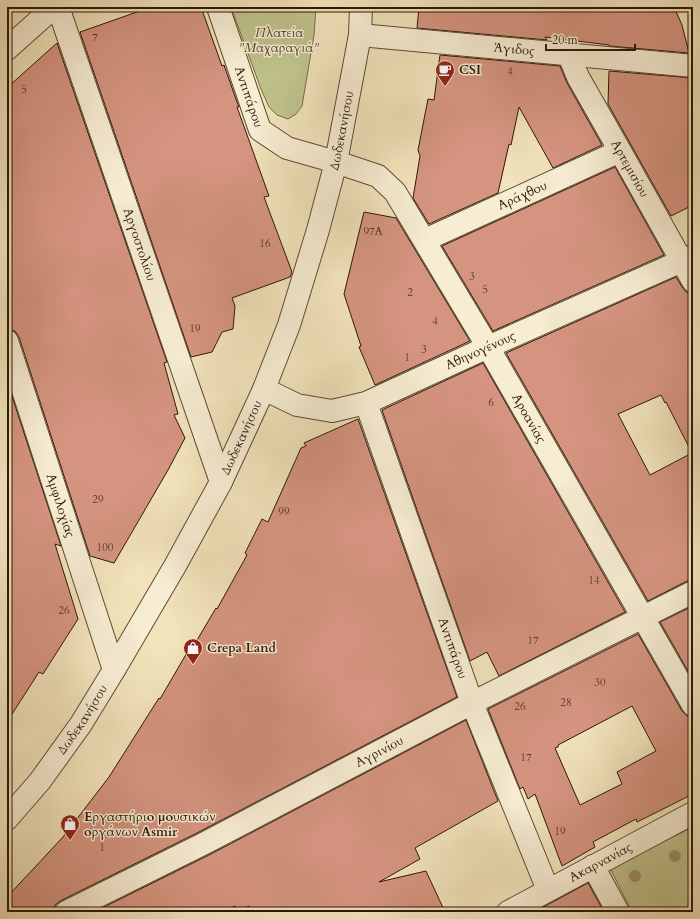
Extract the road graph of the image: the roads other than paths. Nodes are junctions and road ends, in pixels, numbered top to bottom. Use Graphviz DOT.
graph roads {
  1 [pos="54,7"];
  2 [pos="58,7"];
  3 [pos="218,7"];
  4 [pos="361,7"];
  5 [pos="360,35"];
  6 [pos="7,49"];
  7 [pos="569,55"];
  8 [pos="693,66"];
  9 [pos="620,151"];
  10 [pos="336,162"];
  11 [pos="425,240"];
  12 [pos="687,259"];
  13 [pos="693,282"];
  14 [pos="7,341"];
  15 [pos="488,347"];
  16 [pos="264,389"];
  17 [pos="366,402"];
  18 [pos="221,482"];
  19 [pos="693,592"];
  20 [pos="642,618"];
  21 [pos="114,670"];
  22 [pos="472,703"];
  23 [pos="693,705"];
  24 [pos="693,813"];
  25 [pos="7,819"];
  26 [pos="594,866"];
  27 [pos="548,890"];
  28 [pos="66,912"];
  29 [pos="508,912"];
  30 [pos="618,912"];
  1 -- 6 [label="street"];
  2 -- 18 [label="street, Αργοστολίου"];
  3 -- 10 [label="street, Αντιπάρου"];
  4 -- 5 [label="street, Δωδεκανήσου"];
  5 -- 7 [label="street, Άγιδος"];
  5 -- 10 [label="street, Δωδεκανήσου"];
  7 -- 8 [label="street, Άγιδος"];
  7 -- 9 [label="street, Αρτεμισίου"];
  9 -- 11 [label="street, Αράχθου"];
  9 -- 12 [label="street, Αρτεμισίου"];
  10 -- 11 [label="street, Αροανίας"];
  10 -- 16 [label="street, Δωδεκανήσου"];
  11 -- 15 [label="street, Αροανίας"];
  12 -- 13 [label="street, Αρτεμισίου"];
  12 -- 15 [label="street, Αθηνογένους"];
  14 -- 21 [label="street, Αμφιλοχίας"];
  15 -- 17 [label="street, Αθηνογένους"];
  15 -- 20 [label="street, Αροανίας"];
  16 -- 17 [label="street, Αθηνογένους"];
  16 -- 18 [label="street, Δωδεκανήσου"];
  17 -- 22 [label="street, Αντιπάρου"];
  18 -- 21 [label="street, Δωδεκανήσου"];
  19 -- 20 [label="street, Αγρινίου"];
  20 -- 22 [label="street, Αγρινίου"];
  20 -- 23 [label="street, Αροανίας"];
  21 -- 25 [label="street, Δωδεκανήσου"];
  22 -- 27 [label="street, Αντιπάρου"];
  22 -- 28 [label="street, Αγρινίου"];
  24 -- 26 [label="street, Ακαρνανίας"];
  26 -- 27 [label="street, Ακαρνανίας"];
  26 -- 30 [label="street"];
  27 -- 29 [label="street, Ακαρνανίας"];
}
